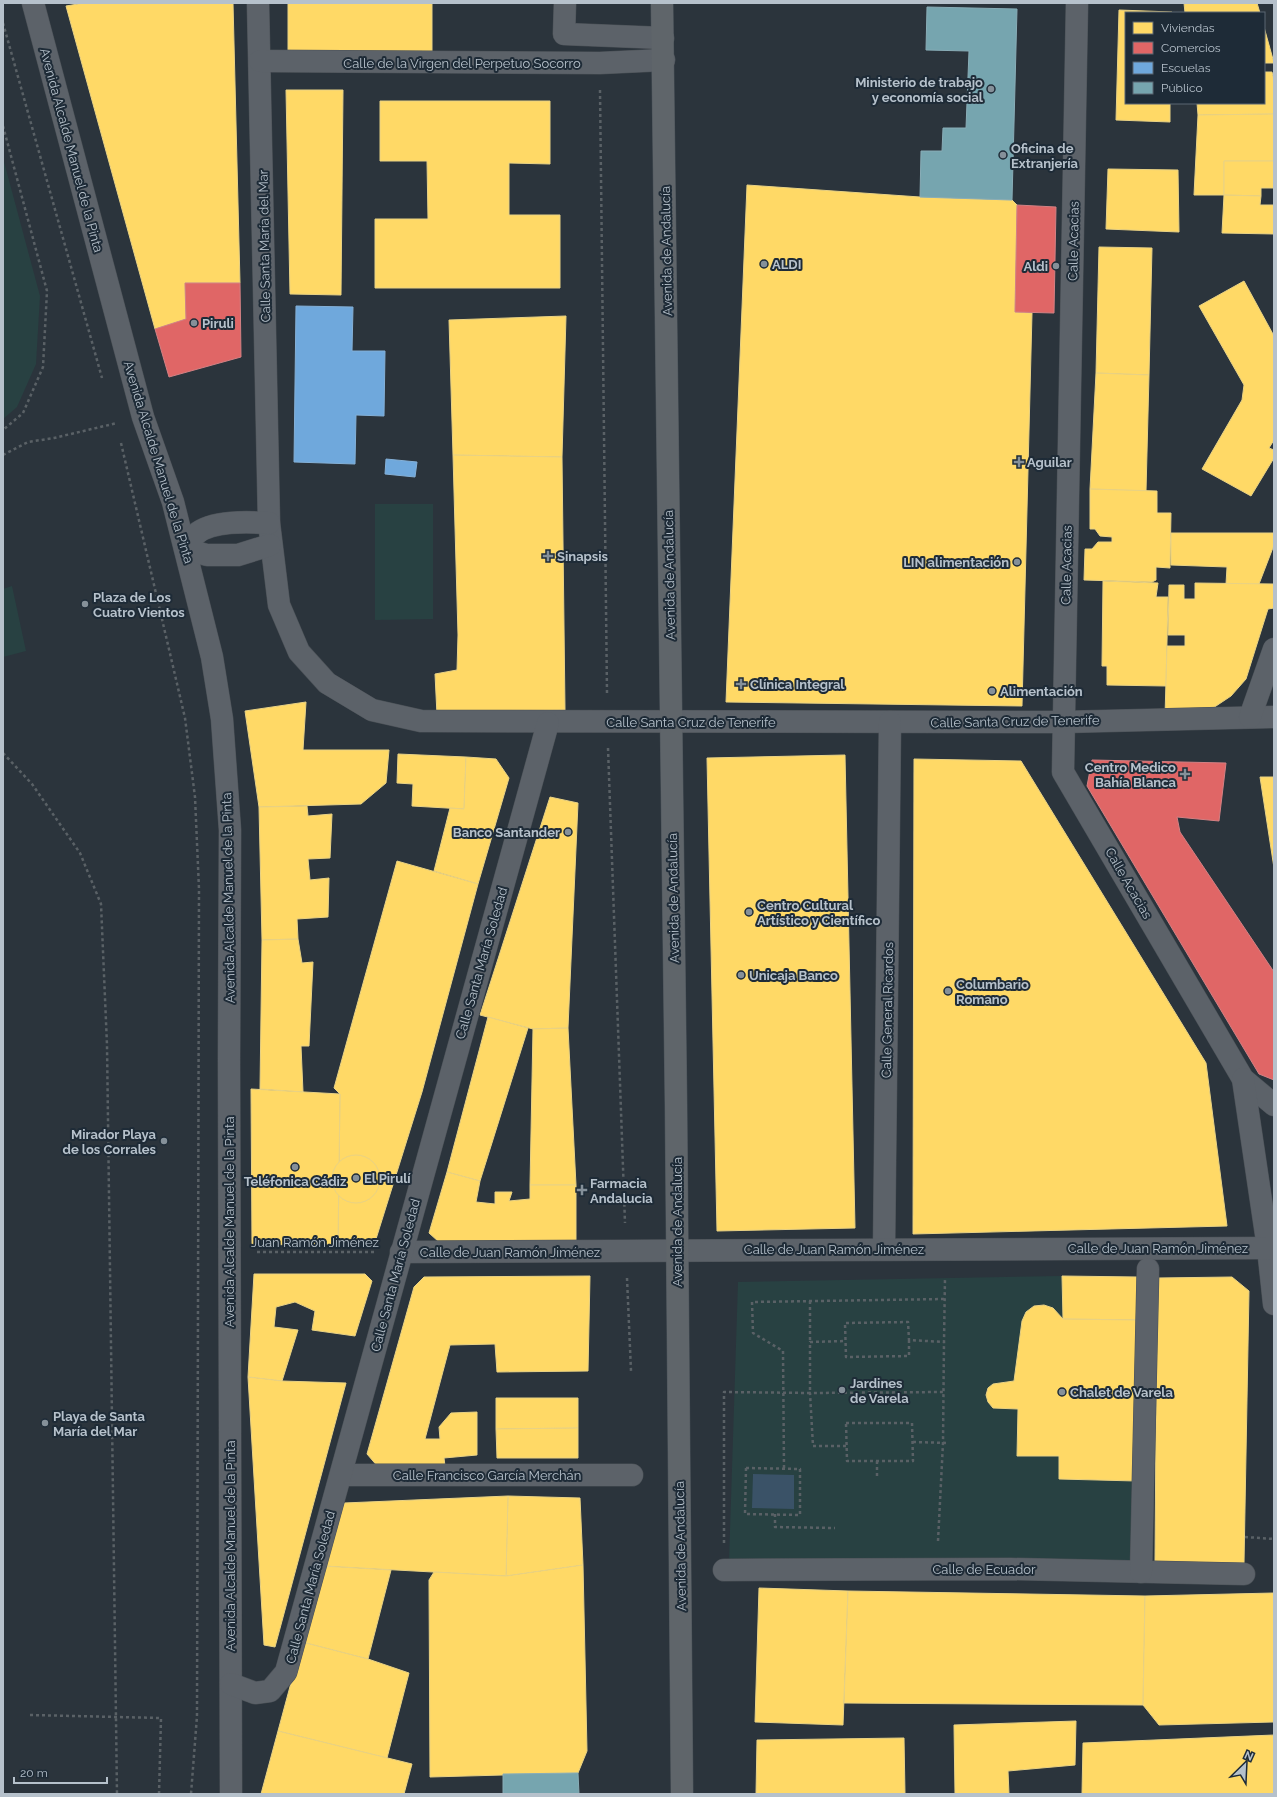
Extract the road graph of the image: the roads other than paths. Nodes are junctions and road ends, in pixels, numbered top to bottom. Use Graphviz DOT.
graph roads {
  1 [pos="33,3"];
  2 [pos="258,3"];
  3 [pos="565,3"];
  4 [pos="662,3"];
  5 [pos="1077,3"];
  6 [pos="663,38"];
  7 [pos="664,60"];
  8 [pos="260,61"];
  9 [pos="269,489"];
  10 [pos="269,523"];
  11 [pos="270,545"];
  12 [pos="186,549"];
  13 [pos="1274,649"];
  14 [pos="1250,717"];
  15 [pos="1274,717"];
  16 [pos="890,722"];
  17 [pos="1064,722"];
  18 [pos="548,723"];
  19 [pos="670,723"];
  20 [pos="1243,1079"];
  21 [pos="1274,1105"];
  22 [pos="1271,1248"];
  23 [pos="884,1249"];
  24 [pos="677,1250"];
  25 [pos="401,1252"];
  26 [pos="1148,1269"];
  27 [pos="1274,1304"];
  28 [pos="341,1475"];
  29 [pos="632,1475"];
  30 [pos="724,1570"];
  31 [pos="1141,1572"];
  32 [pos="1244,1574"];
  33 [pos="231,1684"];
  34 [pos="230,1794"];
  35 [pos="682,1794"];
  1 -- 12 [label="street, Avenida Alcalde Manuel de la Pinta"];
  2 -- 8 [label="street, Calle Santa María del Mar"];
  3 -- 6 [label="street"];
  4 -- 6 [label="main road, Avenida de Andalucía"];
  5 -- 17 [label="street, Calle Acacias"];
  6 -- 7 [label="main road, Avenida de Andalucía"];
  7 -- 8 [label="street, Calle de la Virgen del Perpetuo Socorro"];
  7 -- 19 [label="main road, Avenida de Andalucía"];
  8 -- 9 [label="street, Calle Santa María del Mar"];
  9 -- 10 [label="street, Calle Santa Cruz de Tenerife"];
  10 -- 11 [label="street, Calle Santa Cruz de Tenerife"];
  10 -- 12 [label="street"];
  11 -- 12 [label="street"];
  11 -- 18 [label="street, Calle Santa Cruz de Tenerife"];
  12 -- 33 [label="street, Avenida Alcalde Manuel de la Pinta"];
  13 -- 14 [label="street"];
  14 -- 15 [label="street, Calle Santa Cruz de Tenerife"];
  14 -- 17 [label="street, Calle Santa Cruz de Tenerife"];
  16 -- 17 [label="street, Calle Santa Cruz de Tenerife"];
  16 -- 19 [label="street, Calle Santa Cruz de Tenerife"];
  16 -- 23 [label="street, Calle General Ricardos"];
  17 -- 20 [label="street, Calle Acacias"];
  18 -- 19 [label="street, Calle Santa Cruz de Tenerife"];
  18 -- 25 [label="street, Calle Santa María Soledad"];
  19 -- 24 [label="main road, Avenida de Andalucía"];
  20 -- 21 [label="street"];
  20 -- 22 [label="street"];
  22 -- 23 [label="street, Calle de Juan Ramón Jiménez"];
  22 -- 27 [label="street"];
  23 -- 24 [label="street, Calle de Juan Ramón Jiménez"];
  24 -- 25 [label="street, Calle de Juan Ramón Jiménez"];
  24 -- 35 [label="main road, Avenida de Andalucía"];
  25 -- 28 [label="street, Calle Santa María Soledad"];
  26 -- 31 [label="street"];
  28 -- 29 [label="street, Calle Francisco García Merchán"];
  28 -- 33 [label="street, Calle Santa María Soledad"];
  30 -- 31 [label="street, Calle de Ecuador"];
  31 -- 32 [label="street, Calle de Ecuador"];
  33 -- 34 [label="street, Avenida Alcalde Manuel de la Pinta"];
}
